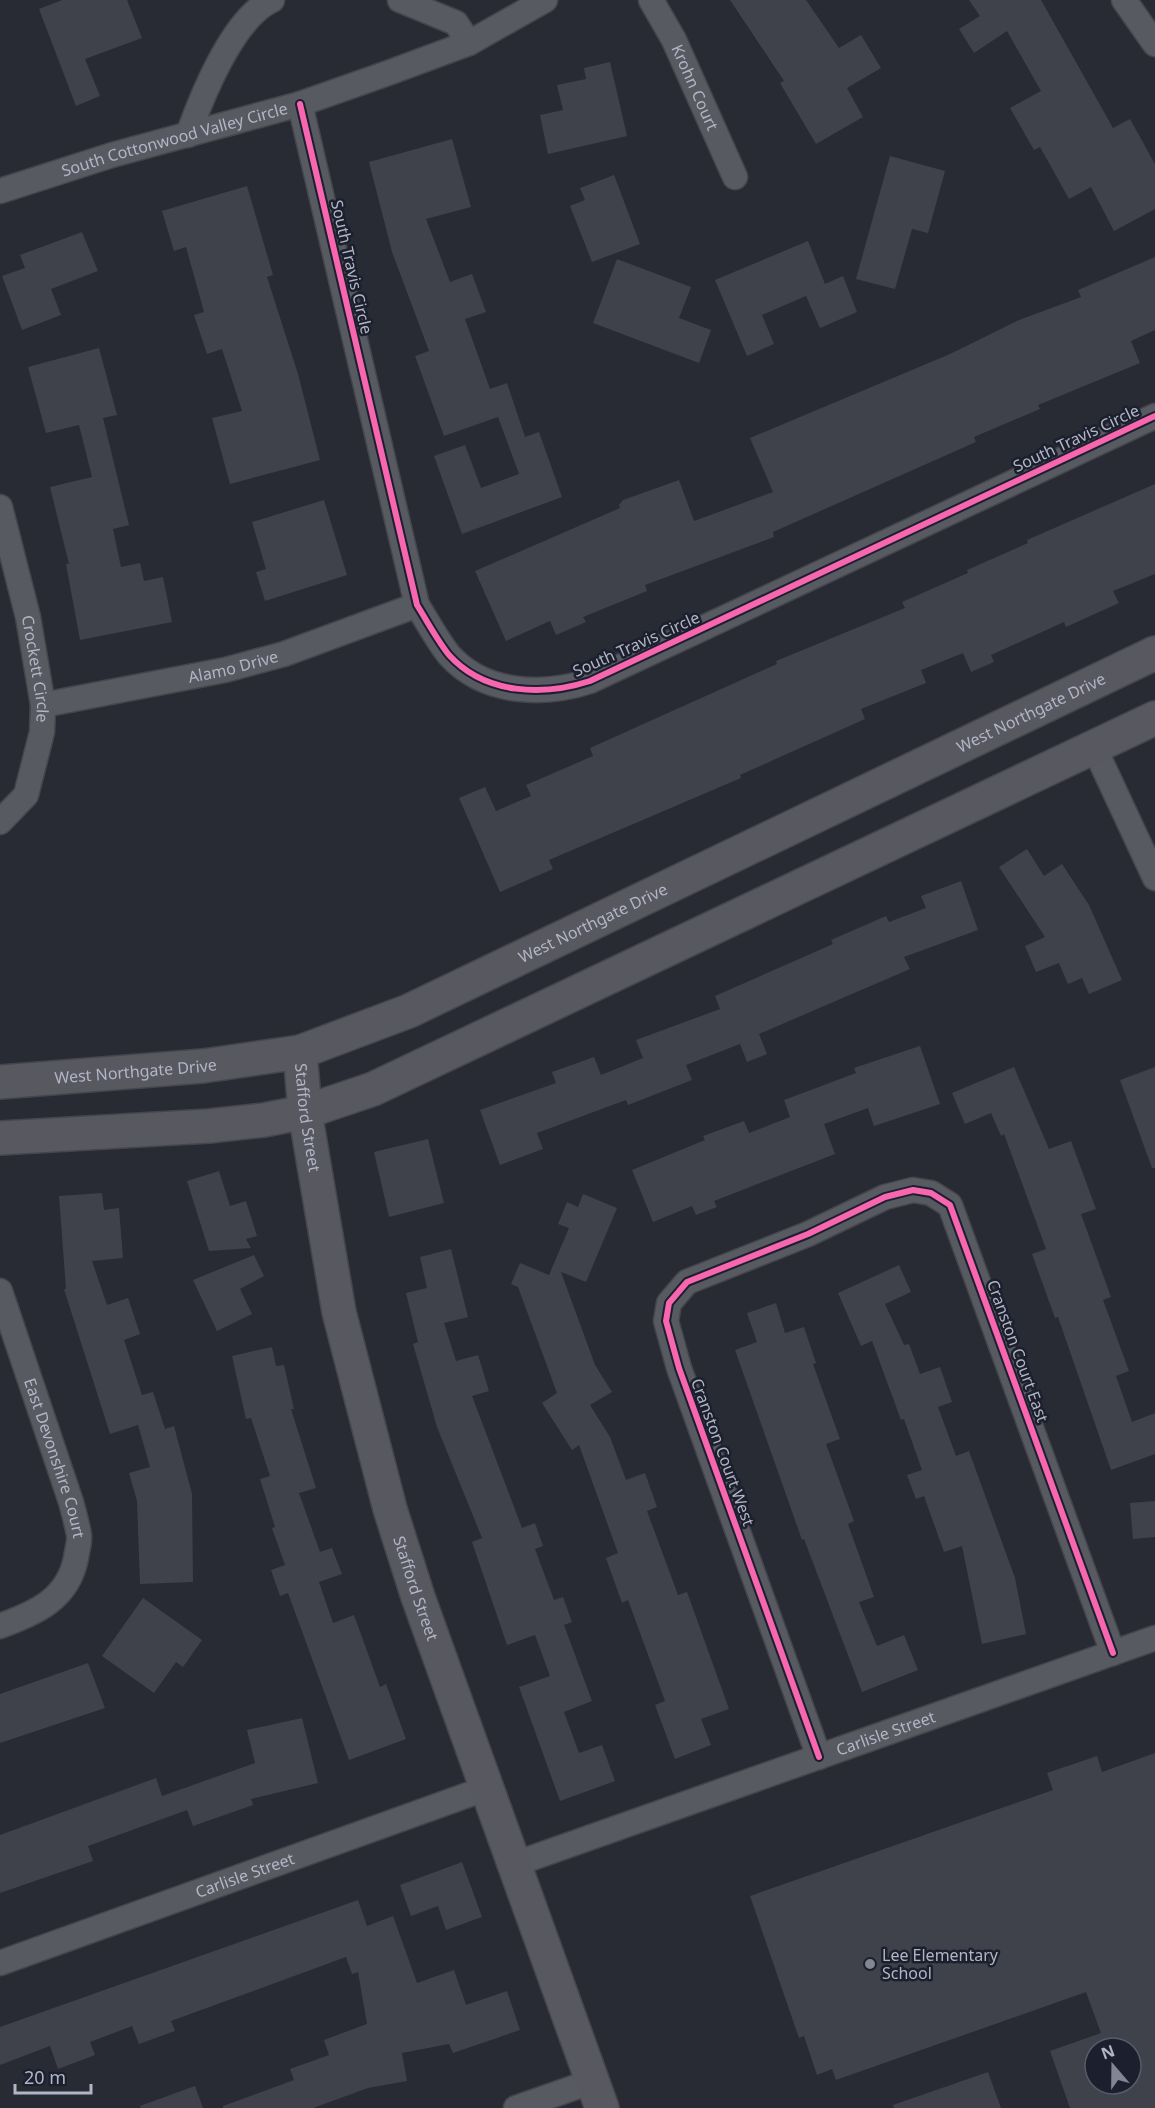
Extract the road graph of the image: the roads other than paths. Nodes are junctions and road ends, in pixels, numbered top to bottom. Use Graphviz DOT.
graph roads {
  1 [pos="272,0"];
  2 [pos="400,0"];
  3 [pos="545,0"];
  4 [pos="651,0"];
  5 [pos="1124,0"];
  6 [pos="469,43"];
  7 [pos="1155,44"];
  8 [pos="300,104"];
  9 [pos="188,135"];
  10 [pos="735,177"];
  11 [pos="0,191"];
  12 [pos="1155,416"];
  13 [pos="0,507"];
  14 [pos="417,605"];
  15 [pos="1155,653"];
  16 [pos="43,705"];
  17 [pos="1155,718"];
  18 [pos="1094,747"];
  19 [pos="0,822"];
  20 [pos="1155,879"];
  21 [pos="300,1052"];
  22 [pos="0,1082"];
  23 [pos="305,1112"];
  24 [pos="0,1138"];
  25 [pos="808,1234"];
  26 [pos="0,1291"];
  27 [pos="0,1626"];
  28 [pos="1155,1638"];
  29 [pos="1113,1653"];
  30 [pos="819,1757"];
  31 [pos="487,1788"];
  32 [pos="515,1864"];
  33 [pos="0,1963"];
  34 [pos="598,2095"];
  35 [pos="516,2108"];
  1 -- 9 [label="street"];
  2 -- 6 [label="street"];
  3 -- 6 [label="street, South Cottonwood Valley Circle"];
  4 -- 10 [label="street, Krohn Court"];
  5 -- 7 [label="street"];
  6 -- 8 [label="street, South Cottonwood Valley Circle"];
  8 -- 9 [label="street, South Cottonwood Valley Circle"];
  8 -- 14 [label="street, South Travis Circle"];
  9 -- 11 [label="street, South Cottonwood Valley Circle"];
  12 -- 14 [label="street, South Travis Circle"];
  13 -- 16 [label="street, Crockett Circle"];
  14 -- 16 [label="street, Alamo Drive"];
  15 -- 21 [label="main road, West Northgate Drive"];
  16 -- 19 [label="street, Crockett Circle"];
  17 -- 18 [label="main road"];
  18 -- 20 [label="street"];
  18 -- 23 [label="main road"];
  21 -- 22 [label="main road, West Northgate Drive"];
  21 -- 23 [label="main road, Stafford Street"];
  23 -- 24 [label="main road"];
  23 -- 31 [label="main road, Stafford Street"];
  25 -- 29 [label="street, Cranston Court East"];
  25 -- 30 [label="street, Cranston Court West"];
  26 -- 27 [label="street, East Devonshire Court"];
  28 -- 29 [label="street, Carlisle Street"];
  29 -- 30 [label="street, Carlisle Street"];
  30 -- 32 [label="street, Carlisle Street"];
  31 -- 32 [label="main road, Stafford Street"];
  31 -- 33 [label="street, Carlisle Street"];
  32 -- 34 [label="main road, Stafford Street"];
  34 -- 35 [label="street"];
}
